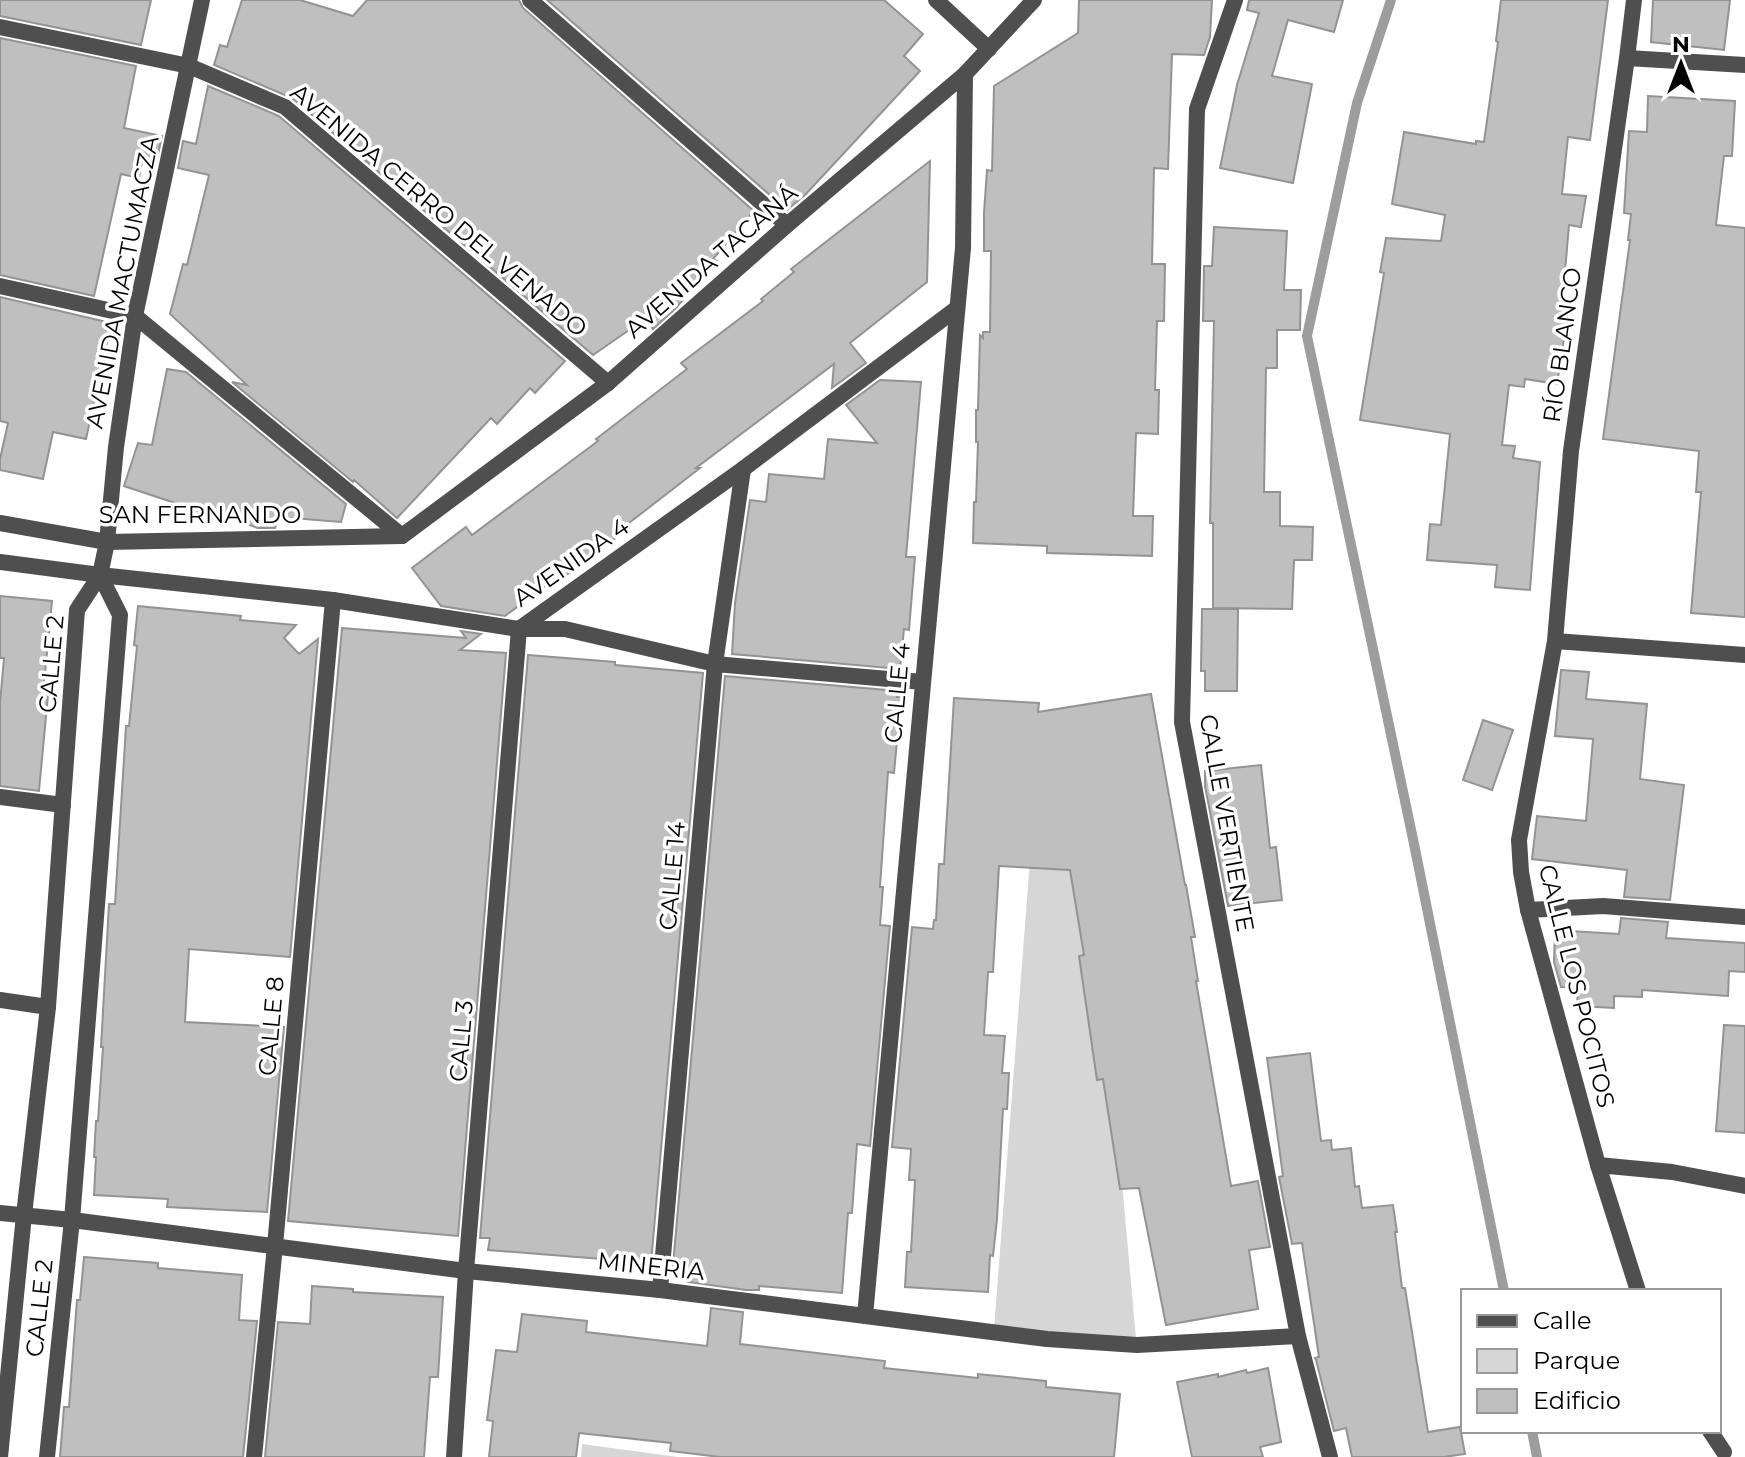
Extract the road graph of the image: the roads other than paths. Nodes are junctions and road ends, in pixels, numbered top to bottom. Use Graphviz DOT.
graph roads {
  1 [pos="202,0"];
  2 [pos="530,0"];
  3 [pos="936,0"];
  4 [pos="1033,0"];
  5 [pos="1235,0"];
  6 [pos="1634,0"];
  7 [pos="0,27"];
  8 [pos="989,49"];
  9 [pos="1627,58"];
  10 [pos="1745,65"];
  11 [pos="189,66"];
  12 [pos="965,74"];
  13 [pos="787,225"];
  14 [pos="0,286"];
  15 [pos="956,309"];
  16 [pos="135,316"];
  17 [pos="608,383"];
  18 [pos="743,469"];
  19 [pos="0,523"];
  20 [pos="402,536"];
  21 [pos="107,542"];
  22 [pos="0,562"];
  23 [pos="100,575"];
  24 [pos="333,600"];
  25 [pos="519,629"];
  26 [pos="1555,641"];
  27 [pos="1745,655"];
  28 [pos="715,664"];
  29 [pos="923,682"];
  30 [pos="0,797"];
  31 [pos="63,805"];
  32 [pos="1528,910"];
  33 [pos="1745,917"];
  34 [pos="0,1000"];
  35 [pos="48,1007"];
  36 [pos="1598,1165"];
  37 [pos="1745,1186"];
  38 [pos="0,1213"];
  39 [pos="24,1215"];
  40 [pos="72,1220"];
  41 [pos="275,1246"];
  42 [pos="466,1271"];
  43 [pos="1637,1289"];
  44 [pos="660,1290"];
  45 [pos="865,1316"];
  46 [pos="1298,1336"];
  47 [pos="1711,1433"];
  48 [pos="1724,1452"];
  49 [pos="0,1457"];
  50 [pos="47,1457"];
  51 [pos="254,1457"];
  52 [pos="454,1457"];
  53 [pos="1330,1457"];
  1 -- 11 [label="street, AVENIDA MACTUMACZA"];
  2 -- 13 [label="street"];
  3 -- 8 [label="street"];
  4 -- 8 [label="street, AVENIDA TACANÁ"];
  5 -- 46 [label="street, CALLE VERTIENTE"];
  6 -- 9 [label="street, RÍO BLANCO"];
  7 -- 11 [label="street, AVENIDA CERRO DEL VENADO"];
  8 -- 12 [label="street, AVENIDA TACANÁ"];
  9 -- 10 [label="street"];
  9 -- 26 [label="street, RÍO BLANCO"];
  11 -- 16 [label="street, AVENIDA MACTUMACZA"];
  11 -- 17 [label="street, AVENIDA CERRO DEL VENADO"];
  12 -- 13 [label="street, AVENIDA TACANÁ"];
  12 -- 15 [label="street, CALLE 4"];
  13 -- 17 [label="street, AVENIDA TACANÁ"];
  14 -- 16 [label="street"];
  15 -- 18 [label="street, AVENIDA 4"];
  15 -- 29 [label="street, CALLE 4"];
  16 -- 20 [label="street"];
  16 -- 21 [label="street, AVENIDA MACTUMACZA"];
  17 -- 20 [label="street, AVENIDA TACANÁ"];
  18 -- 25 [label="street, AVENIDA 4"];
  18 -- 28 [label="street, CALLE 14"];
  19 -- 21 [label="street, SAN FERNANDO"];
  20 -- 21 [label="street, SAN FERNANDO"];
  21 -- 23 [label="street, AVENIDA MACTUMACZA"];
  22 -- 23 [label="street, AVENIDA 4"];
  23 -- 24 [label="street, AVENIDA 4"];
  23 -- 31 [label="street, CALLE 2"];
  23 -- 40 [label="street, CALLE 2"];
  24 -- 25 [label="street, AVENIDA 4"];
  24 -- 41 [label="street, CALLE 8"];
  25 -- 28 [label="street"];
  25 -- 42 [label="street, CALL 3"];
  26 -- 27 [label="street"];
  26 -- 32 [label="street, CALLE LOS POCITOS"];
  28 -- 29 [label="street"];
  28 -- 44 [label="street, CALLE 14"];
  29 -- 45 [label="street, CALLE 4"];
  30 -- 31 [label="street"];
  31 -- 35 [label="street, CALLE 2"];
  32 -- 33 [label="street"];
  32 -- 36 [label="street, CALLE LOS POCITOS"];
  34 -- 35 [label="street"];
  35 -- 39 [label="street, CALLE 2"];
  36 -- 37 [label="street"];
  36 -- 43 [label="street, CALLE LOS POCITOS"];
  38 -- 39 [label="street, MINERIA"];
  39 -- 40 [label="street, MINERIA"];
  39 -- 49 [label="street, CALLE 2"];
  40 -- 41 [label="street, MINERIA"];
  40 -- 50 [label="street, CALLE 2"];
  41 -- 42 [label="street, MINERIA"];
  41 -- 51 [label="street, CALLE 8"];
  42 -- 44 [label="street, MINERIA"];
  42 -- 52 [label="street, CALL 3"];
  44 -- 45 [label="street, MINERIA"];
  45 -- 46 [label="street, MINERIA"];
  46 -- 53 [label="street, CALLE VERTIENTE"];
  47 -- 48 [label="street"];
}
